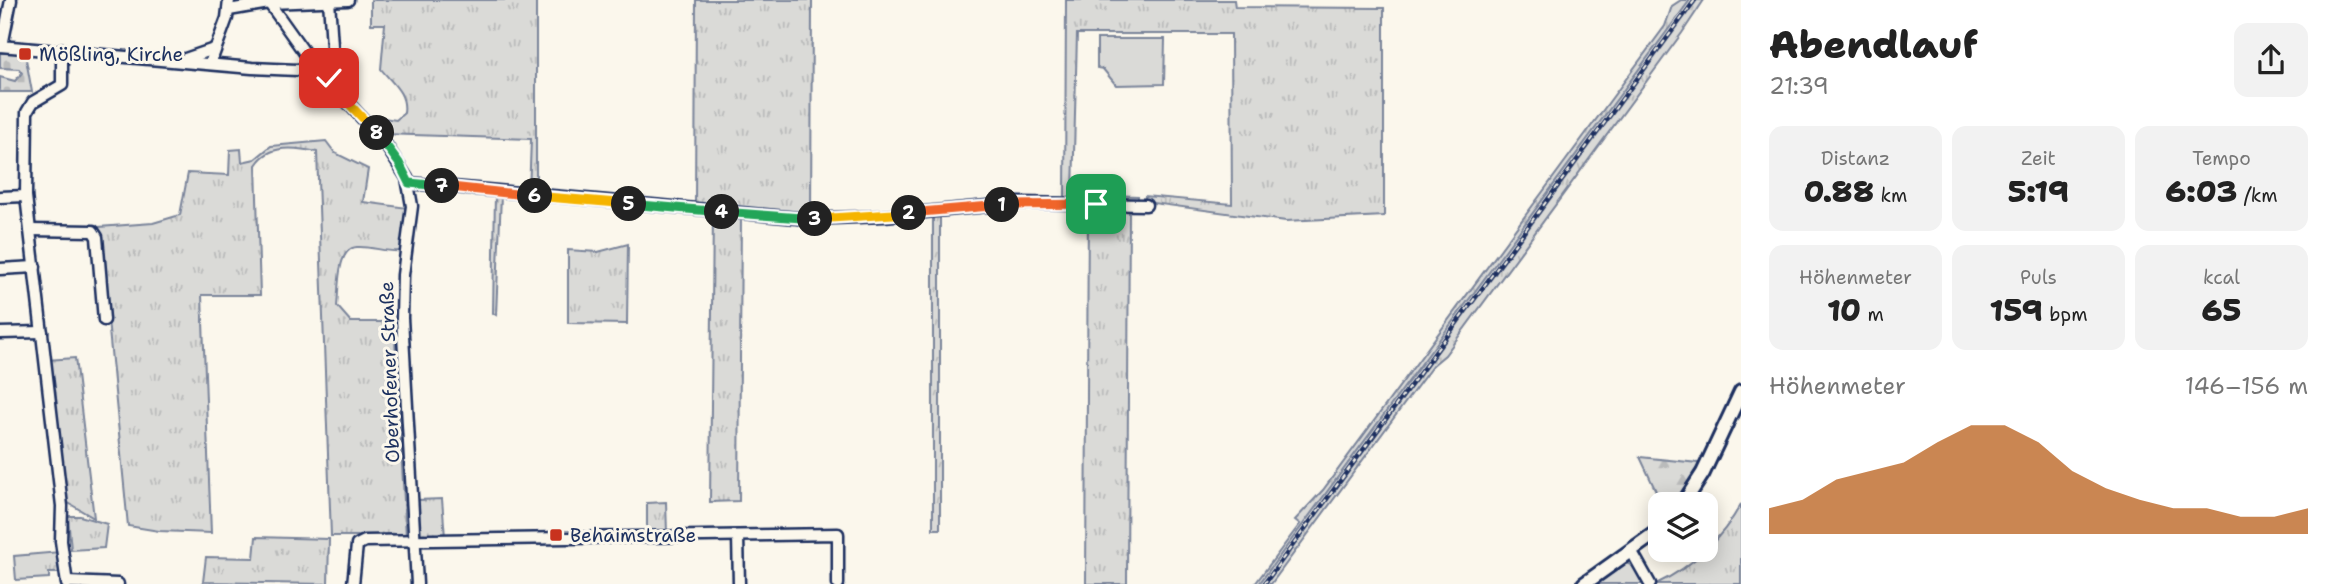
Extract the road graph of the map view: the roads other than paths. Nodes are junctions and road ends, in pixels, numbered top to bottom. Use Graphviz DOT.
graph roads {
  1 [pos="11,0"];
  2 [pos="329,0"];
  3 [pos="348,0"];
  4 [pos="268,2"];
  5 [pos="229,5"];
  6 [pos="1,46"];
  7 [pos="62,49"];
  8 [pos="214,49"];
  9 [pos="178,61"];
  10 [pos="210,64"];
  11 [pos="314,66"];
  12 [pos="327,81"];
  13 [pos="409,183"];
  14 [pos="26,196"];
  15 [pos="0,197"];
  16 [pos="1146,205"];
  17 [pos="30,230"];
  18 [pos="35,267"];
  19 [pos="0,269"];
  20 [pos="104,320"];
  21 [pos="42,332"];
  22 [pos="0,333"];
  23 [pos="1741,392"];
  24 [pos="1691,492"];
  25 [pos="738,536"];
  26 [pos="1648,539"];
  27 [pos="415,542"];
  28 [pos="1632,552"];
  29 [pos="67,583"];
  30 [pos="118,584"];
  31 [pos="354,584"];
  32 [pos="417,584"];
  33 [pos="739,584"];
  34 [pos="838,584"];
  35 [pos="1584,584"];
  36 [pos="1650,584"];
  1 -- 6 [label="street"];
  2 -- 3 [label="street"];
  2 -- 4 [label="street"];
  2 -- 12 [label="street"];
  4 -- 5 [label="street"];
  4 -- 11 [label="street, Oberhofener Straße"];
  5 -- 8 [label="street"];
  6 -- 7 [label="street"];
  7 -- 9 [label="street"];
  7 -- 14 [label="street"];
  8 -- 9 [label="street"];
  8 -- 10 [label="street"];
  9 -- 10 [label="street"];
  10 -- 11 [label="street"];
  11 -- 12 [label="street, Oberhofener Straße"];
  12 -- 13 [label="street, Oberhofener Straße"];
  13 -- 16 [label="street"];
  13 -- 27 [label="street, Oberhofener Straße"];
  14 -- 15 [label="street"];
  14 -- 17 [label="street"];
  17 -- 18 [label="street"];
  17 -- 20 [label="street"];
  18 -- 19 [label="street"];
  18 -- 21 [label="street"];
  21 -- 22 [label="street"];
  21 -- 29 [label="street"];
  23 -- 24 [label="main road"];
  25 -- 27 [label="street"];
  25 -- 33 [label="street"];
  25 -- 34 [label="street"];
  26 -- 28 [label="main road"];
  27 -- 31 [label="street"];
  27 -- 32 [label="street, Oberhofener Straße"];
  28 -- 35 [label="main road"];
  28 -- 36 [label="street"];
  29 -- 30 [label="street"];
}
